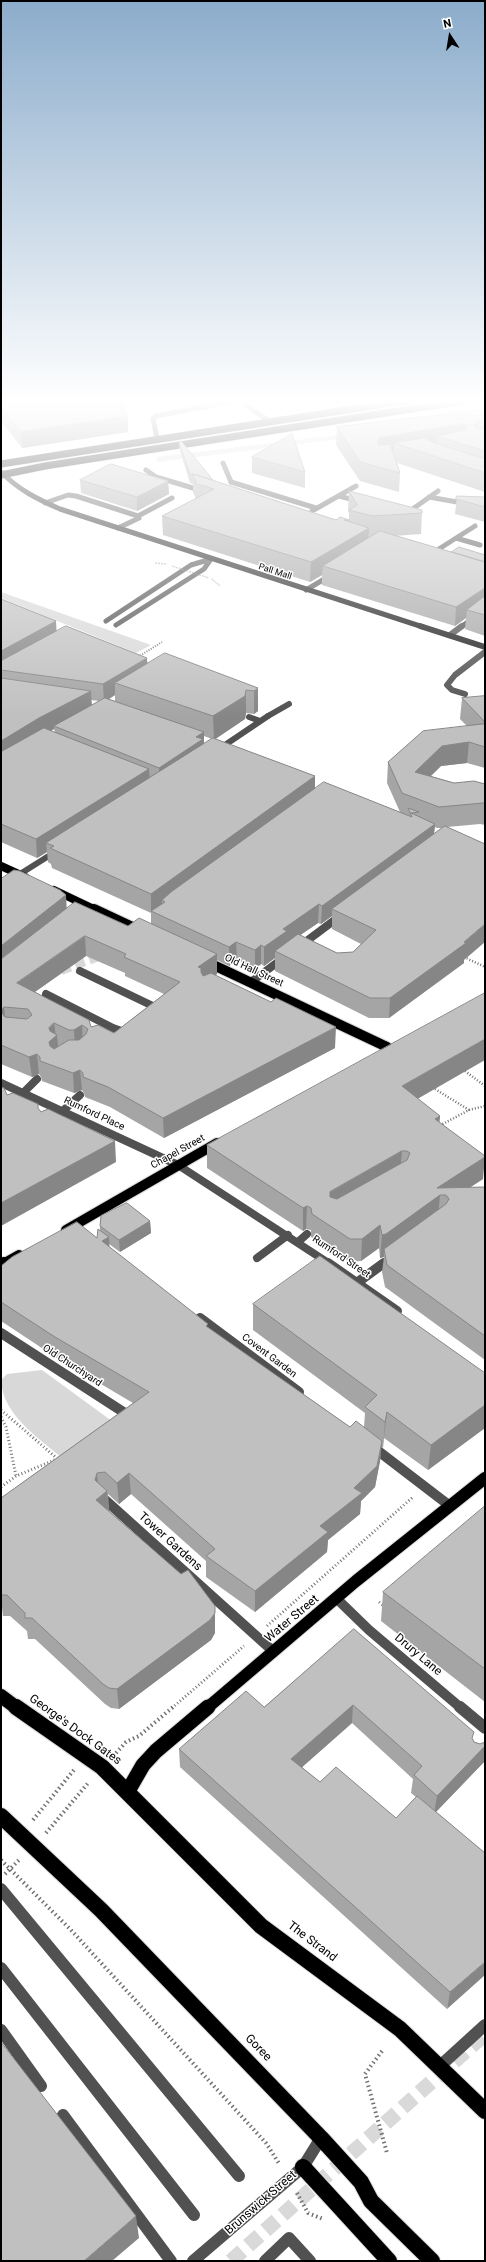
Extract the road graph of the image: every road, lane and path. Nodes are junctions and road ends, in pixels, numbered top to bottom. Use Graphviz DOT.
graph roads {
  1 [pos="52,506"];
  2 [pos="106,506"];
  3 [pos="158,506"];
  4 [pos="308,506"];
  5 [pos="321,506"];
  6 [pos="417,506"];
  7 [pos="473,506"];
  8 [pos="316,508"];
  9 [pos="485,508"];
  10 [pos="399,511"];
  11 [pos="138,516"];
  12 [pos="305,516"];
  13 [pos="475,526"];
  14 [pos="118,528"];
  15 [pos="456,538"];
  16 [pos="480,545"];
  17 [pos="211,559"];
  18 [pos="428,559"];
  19 [pos="155,563"];
  20 [pos="168,564"];
  21 [pos="172,566"];
  22 [pos="336,572"];
  23 [pos="209,578"];
  24 [pos="212,579"];
  25 [pos="220,586"];
  26 [pos="306,590"];
  27 [pos="485,609"];
  28 [pos="106,621"];
  29 [pos="116,625"];
  30 [pos="450,635"];
  31 [pos="162,642"];
  32 [pos="485,647"];
  33 [pos="485,652"];
  34 [pos="136,659"];
  35 [pos="465,694"];
  36 [pos="289,704"];
  37 [pos="249,717"];
  38 [pos="260,721"];
  39 [pos="228,752"];
  40 [pos="65,846"];
  41 [pos="1,866"];
  42 [pos="20,874"];
  43 [pos="33,880"];
  44 [pos="46,886"];
  45 [pos="344,914"];
  46 [pos="148,922"];
  47 [pos="138,930"];
  48 [pos="148,934"];
  49 [pos="457,954"];
  50 [pos="195,956"];
  51 [pos="485,966"];
  52 [pos="80,971"];
  53 [pos="251,982"];
  54 [pos="46,994"];
  55 [pos="151,1013"];
  56 [pos="113,1028"];
  57 [pos="133,1028"];
  58 [pos="103,1036"];
  59 [pos="374,1055"];
  60 [pos="465,1072"];
  61 [pos="37,1079"];
  62 [pos="1,1083"];
  63 [pos="485,1086"];
  64 [pos="435,1089"];
  65 [pos="26,1094"];
  66 [pos="80,1095"];
  67 [pos="20,1103"];
  68 [pos="485,1106"];
  69 [pos="468,1110"];
  70 [pos="63,1111"];
  71 [pos="45,1128"];
  72 [pos="442,1132"];
  73 [pos="229,1137"];
  74 [pos="178,1165"];
  75 [pos="75,1225"];
  76 [pos="84,1232"];
  77 [pos="307,1234"];
  78 [pos="56,1235"];
  79 [pos="288,1235"];
  80 [pos="298,1242"];
  81 [pos="29,1250"];
  82 [pos="396,1255"];
  83 [pos="257,1258"];
  84 [pos="1,1265"];
  85 [pos="358,1282"];
  86 [pos="190,1311"];
  87 [pos="402,1315"];
  88 [pos="1,1333"];
  89 [pos="310,1400"];
  90 [pos="1,1410"];
  91 [pos="1,1418"];
  92 [pos="132,1418"];
  93 [pos="366,1442"];
  94 [pos="57,1458"];
  95 [pos="63,1463"];
  96 [pos="16,1476"];
  97 [pos="485,1478"];
  98 [pos="426,1486"];
  99 [pos="1,1487"];
  100 [pos="103,1498"];
  101 [pos="450,1506"];
  102 [pos="337,1599"];
  103 [pos="379,1602"];
  104 [pos="391,1612"];
  105 [pos="255,1637"];
  106 [pos="274,1652"];
  107 [pos="1,1696"];
  108 [pos="485,1728"];
  109 [pos="126,1742"];
  110 [pos="76,1768"];
  111 [pos="90,1781"];
  112 [pos="128,1791"];
  113 [pos="1,1816"];
  114 [pos="33,1820"];
  115 [pos="46,1833"];
  116 [pos="1,1860"];
  117 [pos="1,1889"];
  118 [pos="1,1968"];
  119 [pos="485,2025"];
  120 [pos="1,2030"];
  121 [pos="382,2051"];
  122 [pos="440,2066"];
  123 [pos="41,2086"];
  124 [pos="485,2111"];
  125 [pos="64,2114"];
  126 [pos="321,2138"];
  127 [pos="269,2148"];
  128 [pos="387,2153"];
  129 [pos="303,2167"];
  130 [pos="239,2176"];
  131 [pos="194,2215"];
  132 [pos="171,2261"];
  133 [pos="193,2261"];
  134 [pos="265,2261"];
  135 [pos="310,2261"];
  136 [pos="389,2261"];
  137 [pos="432,2261"];
  1 -- 14 [label="main road, Pall Mall"];
  2 -- 11 [label="street"];
  3 -- 11 [label="street"];
  4 -- 8 [label="street"];
  5 -- 8 [label="street"];
  6 -- 10 [label="street"];
  7 -- 9 [label="street"];
  8 -- 12 [label="street"];
  11 -- 14 [label="street"];
  13 -- 15 [label="street"];
  14 -- 17 [label="main road, Pall Mall"];
  15 -- 16 [label="street"];
  15 -- 18 [label="street"];
  17 -- 26 [label="main road, Pall Mall"];
  17 -- 28 [label="street"];
  17 -- 29 [label="street"];
  19 -- 20 [label="path"];
  21 -- 23 [label="path, bridge"];
  22 -- 26 [label="street"];
  24 -- 25 [label="path"];
  26 -- 30 [label="main road, Pall Mall"];
  27 -- 30 [label="street"];
  30 -- 32 [label="main road, Pall Mall"];
  31 -- 34 [label="path"];
  33 -- 35 [label="street"];
  36 -- 38 [label="street"];
  37 -- 38 [label="street"];
  38 -- 39 [label="street"];
  40 -- 42 [label="street"];
  41 -- 42 [label="main road"];
  42 -- 43 [label="main road"];
  44 -- 47 [label="main road"];
  45 -- 53 [label="street"];
  46 -- 47 [label="street"];
  47 -- 48 [label="main road"];
  49 -- 51 [label="path"];
  50 -- 53 [label="main road, Old Hall Street"];
  52 -- 55 [label="street"];
  53 -- 59 [label="main road, Old Hall Street"];
  54 -- 56 [label="street"];
  56 -- 57 [label="street"];
  56 -- 58 [label="street"];
  60 -- 63 [label="path"];
  61 -- 65 [label="street"];
  62 -- 65 [label="street, Rumford Place"];
  64 -- 69 [label="path"];
  65 -- 67 [label="street"];
  65 -- 70 [label="street, Rumford Place"];
  66 -- 70 [label="street"];
  68 -- 69 [label="path"];
  69 -- 72 [label="path"];
  70 -- 71 [label="street"];
  70 -- 74 [label="street, Rumford Place"];
  73 -- 74 [label="main road, Chapel Street"];
  74 -- 75 [label="main road, Chapel Street"];
  74 -- 79 [label="street, Rumford Street"];
  75 -- 76 [label="street"];
  75 -- 78 [label="main road, Chapel Street"];
  77 -- 80 [label="street"];
  79 -- 80 [label="street, Rumford Street"];
  79 -- 83 [label="street"];
  80 -- 85 [label="street, Rumford Street"];
  81 -- 84 [label="main road"];
  82 -- 85 [label="street"];
  85 -- 87 [label="street, Rumford Street"];
  86 -- 89 [label="street, Covent Garden"];
  88 -- 92 [label="street, Old Churchyard"];
  90 -- 94 [label="path"];
  91 -- 96 [label="path"];
  93 -- 98 [label="street"];
  94 -- 95 [label="path"];
  94 -- 96 [label="path"];
  96 -- 99 [label="path"];
  97 -- 101 [label="main road, Water Street"];
  98 -- 101 [label="street"];
  98 -- 105 [label="path, Water Street"];
  100 -- 105 [label="street, Tower Gardens"];
  101 -- 102 [label="main road, Water Street"];
  102 -- 106 [label="main road, Water Street"];
  102 -- 108 [label="street, Drury Lane"];
  103 -- 104 [label="path"];
  105 -- 106 [label="street, Tower Gardens"];
  105 -- 109 [label="path, Water Street"];
  106 -- 112 [label="main road, Water Street"];
  107 -- 112 [label="highway, George's Dock Gates"];
  110 -- 114 [label="path"];
  111 -- 115 [label="path"];
  112 -- 122 [label="highway, The Strand"];
  113 -- 126 [label="highway, Goree"];
  116 -- 127 [label="path"];
  117 -- 130 [label="street"];
  118 -- 131 [label="street"];
  119 -- 122 [label="street"];
  120 -- 123 [label="street"];
  121 -- 128 [label="path"];
  122 -- 124 [label="highway, The Strand"];
  125 -- 132 [label="street"];
  126 -- 129 [label="street, Brunswick Street"];
  126 -- 137 [label="highway, Goree"];
  129 -- 133 [label="street, Brunswick Street"];
  129 -- 136 [label="highway"];
  134 -- 135 [label="street"];
}
